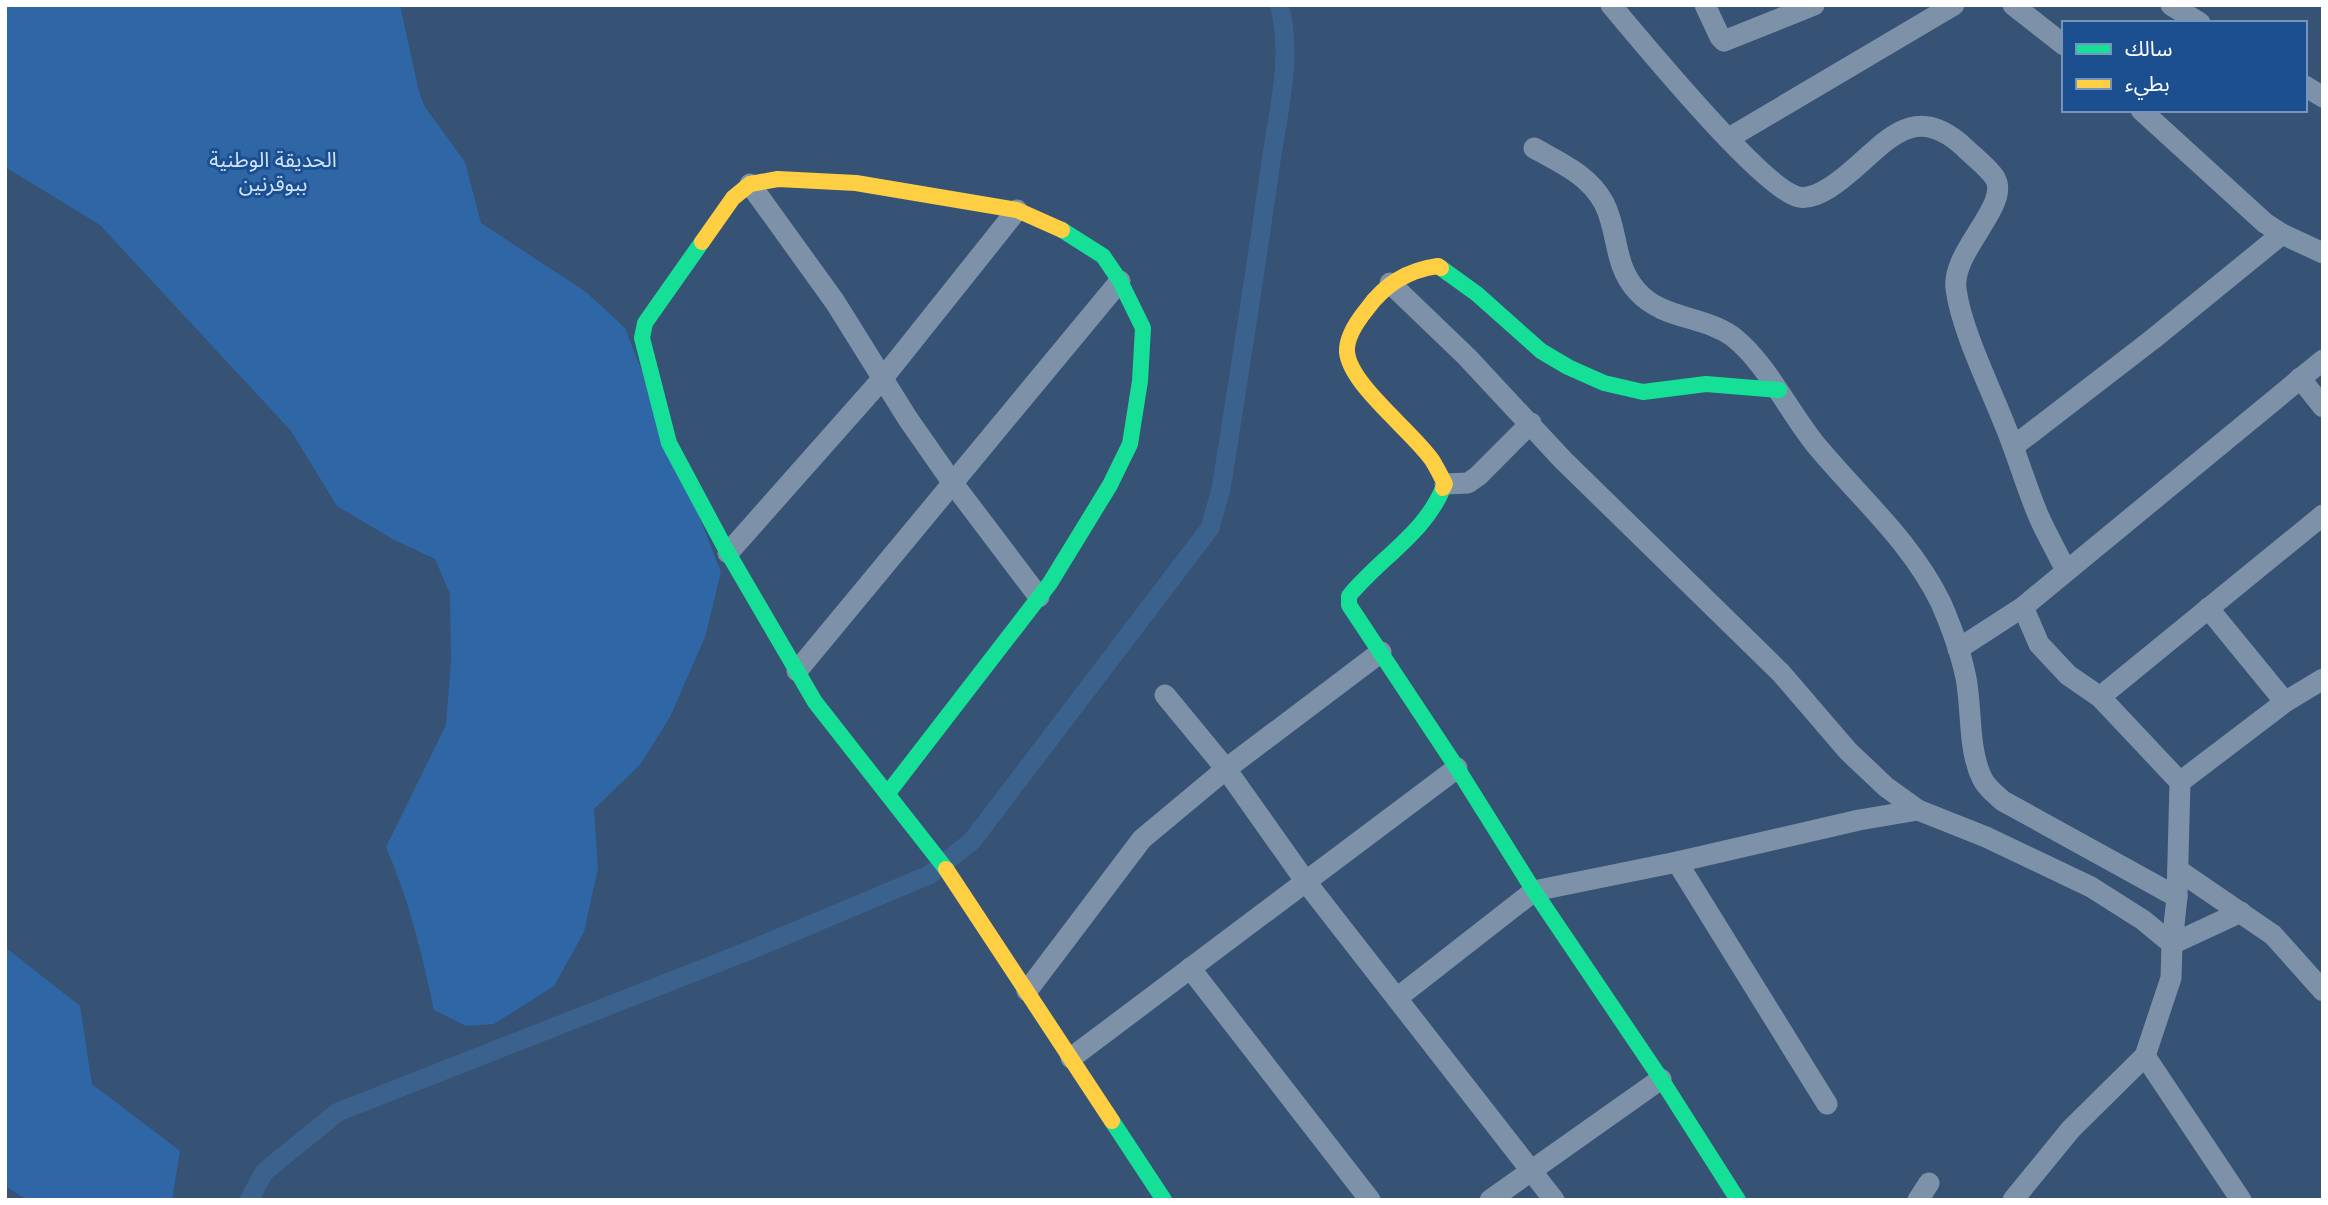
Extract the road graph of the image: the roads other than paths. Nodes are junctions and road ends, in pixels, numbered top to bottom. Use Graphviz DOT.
graph roads {
  1 [pos="1611,5"];
  2 [pos="1705,5"];
  3 [pos="1814,5"];
  4 [pos="1954,5"];
  5 [pos="2013,5"];
  6 [pos="2171,5"];
  7 [pos="2197,21"];
  8 [pos="2062,43"];
  9 [pos="2307,87"];
  10 [pos="2323,97"];
  11 [pos="2143,112"];
  12 [pos="1729,138"];
  13 [pos="1534,148"];
  14 [pos="750,184"];
  15 [pos="1017,210"];
  16 [pos="2282,234"];
  17 [pos="2323,253"];
  18 [pos="1120,281"];
  19 [pos="1390,283"];
  20 [pos="2323,360"];
  21 [pos="883,378"];
  22 [pos="2300,378"];
  23 [pos="1779,390"];
  24 [pos="2323,407"];
  25 [pos="1531,423"];
  26 [pos="2014,446"];
  27 [pos="952,482"];
  28 [pos="1445,484"];
  29 [pos="2323,515"];
  30 [pos="729,554"];
  31 [pos="2066,569"];
  32 [pos="1039,597"];
  33 [pos="2023,607"];
  34 [pos="2208,608"];
  35 [pos="1958,649"];
  36 [pos="1381,652"];
  37 [pos="797,671"];
  38 [pos="2323,679"];
  39 [pos="1165,695"];
  40 [pos="2100,697"];
  41 [pos="2285,702"];
  42 [pos="1457,768"];
  43 [pos="1226,769"];
  44 [pos="2180,782"];
  45 [pos="888,793"];
  46 [pos="1919,810"];
  47 [pos="1677,862"];
  48 [pos="2178,870"];
  49 [pos="1306,882"];
  50 [pos="1534,891"];
  51 [pos="2178,897"];
  52 [pos="2241,912"];
  53 [pos="2172,944"];
  54 [pos="1190,968"];
  55 [pos="1027,991"];
  56 [pos="2323,991"];
  57 [pos="1397,998"];
  58 [pos="2145,1056"];
  59 [pos="1071,1058"];
  60 [pos="1661,1079"];
  61 [pos="1827,1104"];
  62 [pos="1531,1170"];
  63 [pos="1161,1199"];
  64 [pos="1370,1200"];
  65 [pos="1490,1200"];
  66 [pos="1554,1200"];
  67 [pos="1738,1200"];
  68 [pos="2013,1200"];
  69 [pos="2241,1200"];
  1 -- 12 [label="street"];
  2 -- 3 [label="street"];
  4 -- 12 [label="street"];
  5 -- 8 [label="street"];
  6 -- 7 [label="street"];
  9 -- 10 [label="street"];
  11 -- 16 [label="street"];
  12 -- 26 [label="street"];
  13 -- 23 [label="street"];
  14 -- 15 [label="street"];
  14 -- 21 [label="street"];
  14 -- 30 [label="street"];
  15 -- 18 [label="street"];
  15 -- 21 [label="street"];
  16 -- 17 [label="street"];
  16 -- 26 [label="street"];
  18 -- 27 [label="street"];
  18 -- 32 [label="street"];
  19 -- 23 [label="street"];
  19 -- 25 [label="street"];
  19 -- 28 [label="street"];
  20 -- 22 [label="street"];
  21 -- 27 [label="street"];
  21 -- 30 [label="street"];
  22 -- 24 [label="street"];
  22 -- 31 [label="street"];
  23 -- 35 [label="street"];
  25 -- 28 [label="street"];
  25 -- 46 [label="street"];
  26 -- 31 [label="street"];
  27 -- 32 [label="street"];
  27 -- 37 [label="street"];
  28 -- 36 [label="street"];
  29 -- 34 [label="street"];
  30 -- 37 [label="street"];
  31 -- 33 [label="street"];
  32 -- 45 [label="street"];
  33 -- 35 [label="street"];
  33 -- 40 [label="street"];
  34 -- 40 [label="street"];
  34 -- 41 [label="street"];
  35 -- 51 [label="street"];
  36 -- 42 [label="street"];
  36 -- 43 [label="street"];
  37 -- 45 [label="street"];
  38 -- 41 [label="street"];
  39 -- 43 [label="street"];
  40 -- 44 [label="street"];
  41 -- 44 [label="street"];
  42 -- 49 [label="street"];
  42 -- 50 [label="street"];
  43 -- 49 [label="street"];
  43 -- 55 [label="street"];
  44 -- 48 [label="street"];
  45 -- 55 [label="street"];
  46 -- 47 [label="street"];
  46 -- 53 [label="street"];
  47 -- 50 [label="street"];
  47 -- 61 [label="street"];
  48 -- 51 [label="street"];
  48 -- 52 [label="street"];
  49 -- 54 [label="street"];
  49 -- 57 [label="street"];
  50 -- 57 [label="street"];
  50 -- 60 [label="street"];
  51 -- 53 [label="street"];
  52 -- 53 [label="street"];
  52 -- 56 [label="street"];
  53 -- 58 [label="street"];
  54 -- 59 [label="street"];
  54 -- 64 [label="street"];
  55 -- 59 [label="street"];
  57 -- 62 [label="street"];
  58 -- 68 [label="street"];
  58 -- 69 [label="street"];
  59 -- 63 [label="street"];
  60 -- 62 [label="street"];
  60 -- 67 [label="street"];
  62 -- 65 [label="street"];
  62 -- 66 [label="street"];
}
